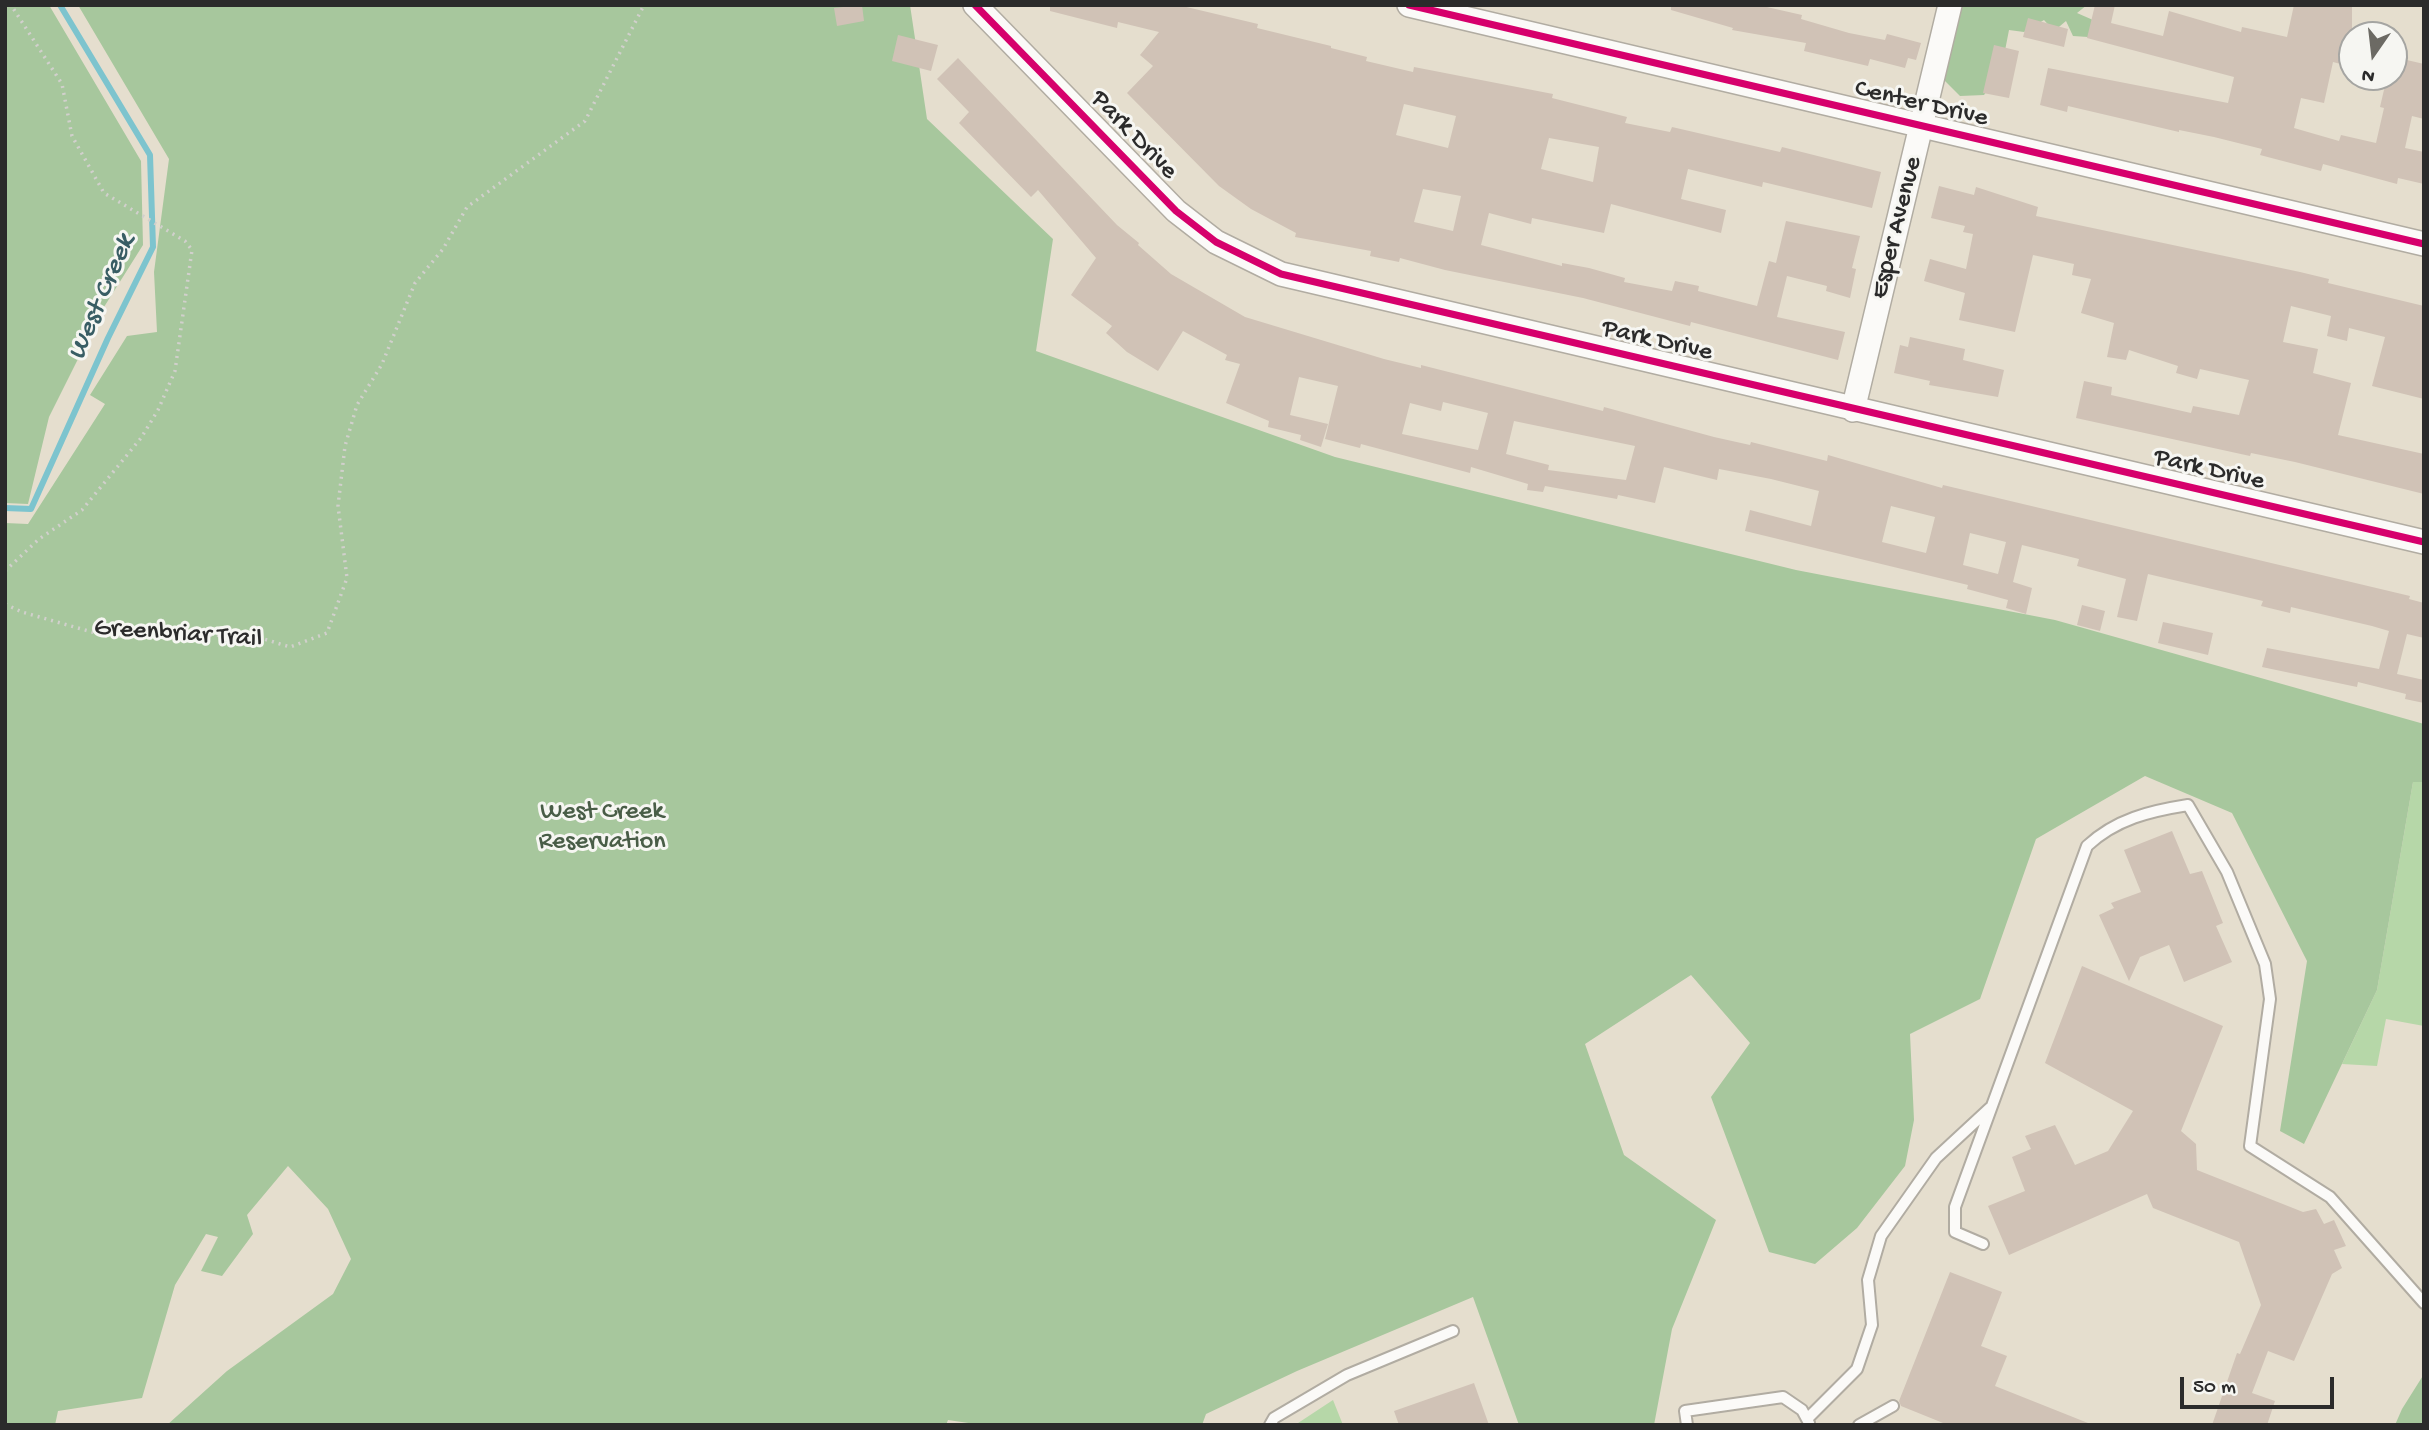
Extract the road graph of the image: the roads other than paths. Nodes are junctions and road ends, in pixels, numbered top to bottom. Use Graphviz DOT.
graph roads {
  1 [pos="975,5"];
  2 [pos="1409,5"];
  3 [pos="1950,5"];
  4 [pos="1923,127"];
  5 [pos="2424,244"];
  6 [pos="1853,410"];
  7 [pos="2424,542"];
  8 [pos="1992,1106"];
  9 [pos="1983,1244"];
  10 [pos="2424,1303"];
  11 [pos="1453,1331"];
  12 [pos="1893,1406"];
  13 [pos="1809,1422"];
  14 [pos="1270,1425"];
  15 [pos="1687,1425"];
  16 [pos="1859,1425"];
  1 -- 6 [label="street, Park Drive"];
  2 -- 4 [label="street, Center Drive"];
  3 -- 4 [label="street, Esper Avenue"];
  4 -- 5 [label="street, Center Drive"];
  4 -- 6 [label="street, Esper Avenue"];
  6 -- 7 [label="street, Park Drive"];
  8 -- 9 [label="lane"];
  8 -- 10 [label="lane"];
  8 -- 13 [label="lane"];
  11 -- 14 [label="lane"];
  12 -- 16 [label="lane"];
  13 -- 15 [label="lane"];
}
